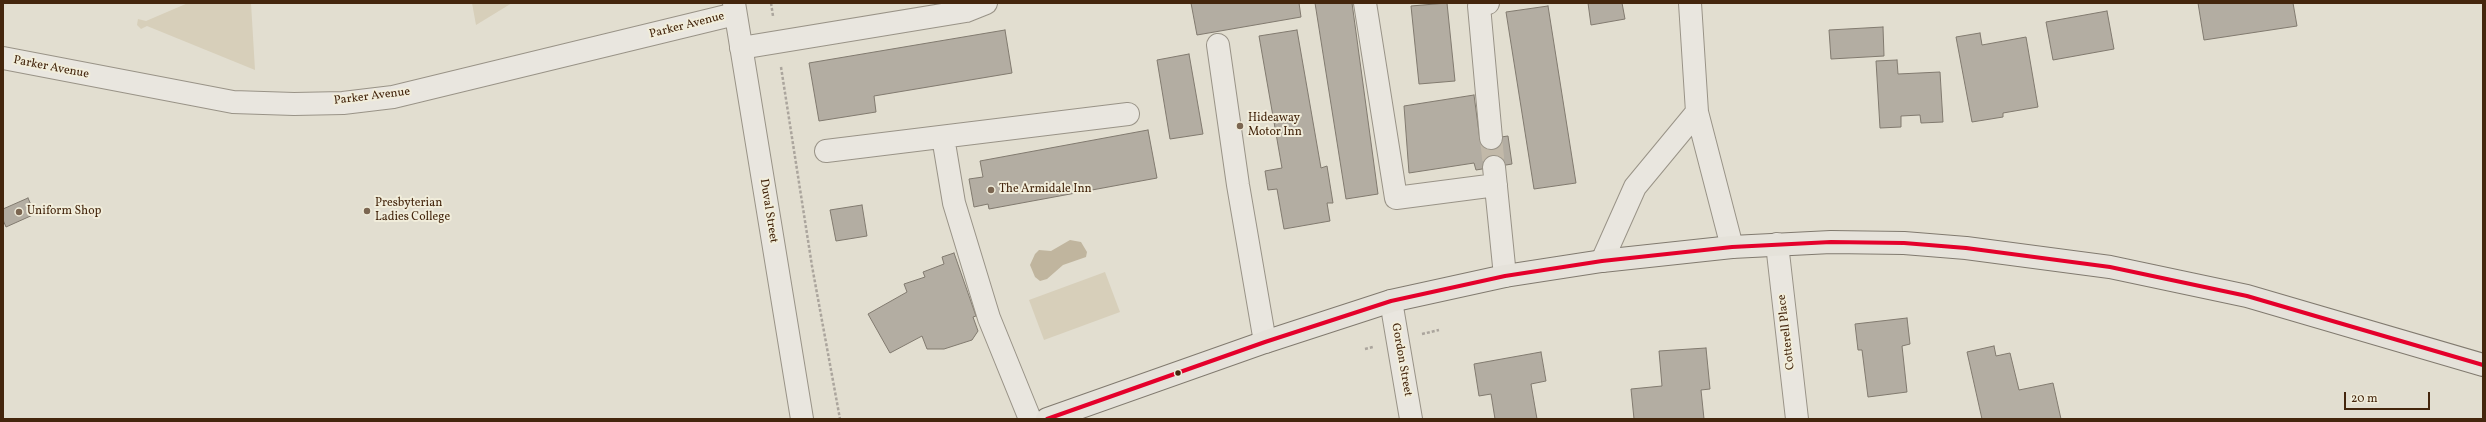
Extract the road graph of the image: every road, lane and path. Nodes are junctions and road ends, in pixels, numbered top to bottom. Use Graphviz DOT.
graph roads {
  1 [pos="771,3"];
  2 [pos="986,3"];
  3 [pos="1365,3"];
  4 [pos="1488,3"];
  5 [pos="1690,3"];
  6 [pos="734,9"];
  7 [pos="777,42"];
  8 [pos="1218,45"];
  9 [pos="741,48"];
  10 [pos="3,58"];
  11 [pos="1697,112"];
  12 [pos="1128,114"];
  13 [pos="943,137"];
  14 [pos="1491,138"];
  15 [pos="826,151"];
  16 [pos="1777,244"];
  17 [pos="1732,247"];
  18 [pos="1602,261"];
  19 [pos="1505,276"];
  20 [pos="1391,301"];
  21 [pos="1264,342"];
  22 [pos="2483,365"];
  23 [pos="802,419"];
  24 [pos="840,419"];
  25 [pos="1030,419"];
  26 [pos="1047,419"];
  27 [pos="1412,419"];
  28 [pos="1797,419"];
  1 -- 7 [label="path"];
  2 -- 7 [label="street"];
  3 -- 19 [label="street"];
  4 -- 14 [label="street"];
  5 -- 11 [label="street"];
  6 -- 9 [label="street, Duval Street"];
  6 -- 10 [label="street, Parker Avenue"];
  7 -- 9 [label="street"];
  7 -- 24 [label="path"];
  8 -- 21 [label="street"];
  9 -- 23 [label="street, Duval Street"];
  11 -- 17 [label="street"];
  11 -- 18 [label="street"];
  12 -- 13 [label="street"];
  13 -- 15 [label="street"];
  13 -- 25 [label="street"];
  16 -- 17 [label="main road"];
  16 -- 22 [label="main road"];
  16 -- 28 [label="street, Cotterell Place"];
  17 -- 18 [label="main road"];
  18 -- 19 [label="main road"];
  19 -- 20 [label="main road"];
  20 -- 21 [label="main road"];
  20 -- 27 [label="street, Gordon Street"];
  21 -- 26 [label="main road"];
}
